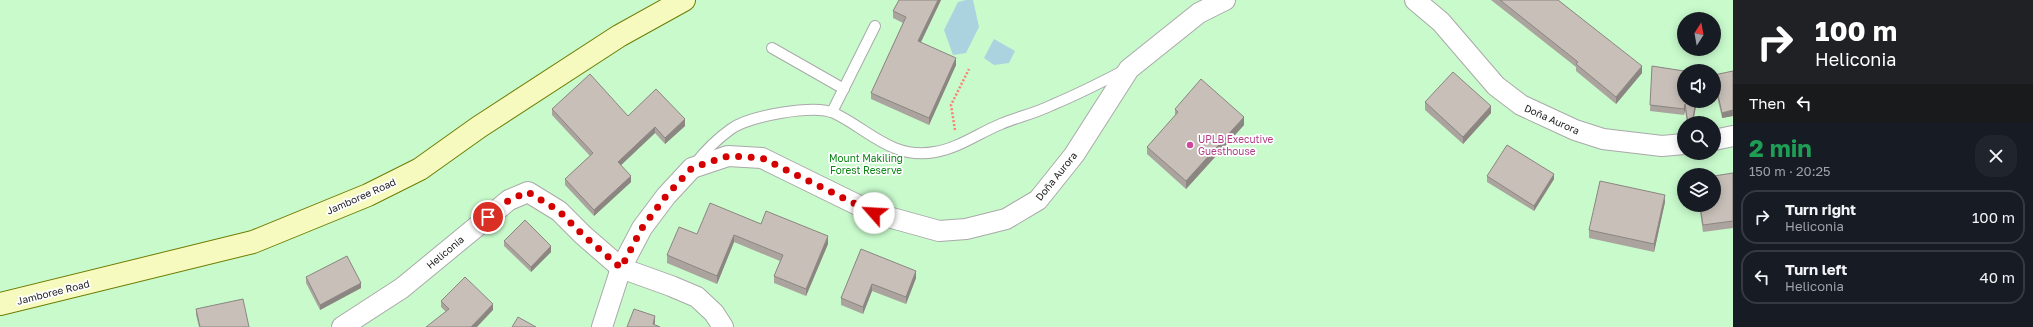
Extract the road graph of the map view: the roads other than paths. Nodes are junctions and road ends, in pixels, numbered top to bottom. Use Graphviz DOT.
graph roads {
  1 [pos="684,0"];
  2 [pos="1226,0"];
  3 [pos="1415,0"];
  4 [pos="875,26"];
  5 [pos="772,48"];
  6 [pos="1129,69"];
  7 [pos="844,89"];
  8 [pos="832,112"];
  9 [pos="1733,136"];
  10 [pos="1721,139"];
  11 [pos="1677,145"];
  12 [pos="692,168"];
  13 [pos="621,268"];
  14 [pos="0,304"];
  15 [pos="342,327"];
  16 [pos="602,327"];
  17 [pos="723,327"];
  1 -- 14 [label="main road, Jamboree Road"];
  2 -- 6 [label="street, Doña Aurora"];
  3 -- 11 [label="street, Doña Aurora"];
  4 -- 7 [label="lane"];
  5 -- 7 [label="lane"];
  6 -- 8 [label="lane"];
  6 -- 12 [label="street, Doña Aurora"];
  7 -- 8 [label="lane"];
  8 -- 12 [label="lane"];
  9 -- 10 [label="street"];
  12 -- 13 [label="street, Doña Aurora"];
  13 -- 15 [label="street, Heliconia"];
  13 -- 16 [label="street, Doña Aurora"];
  13 -- 17 [label="street"];
}
